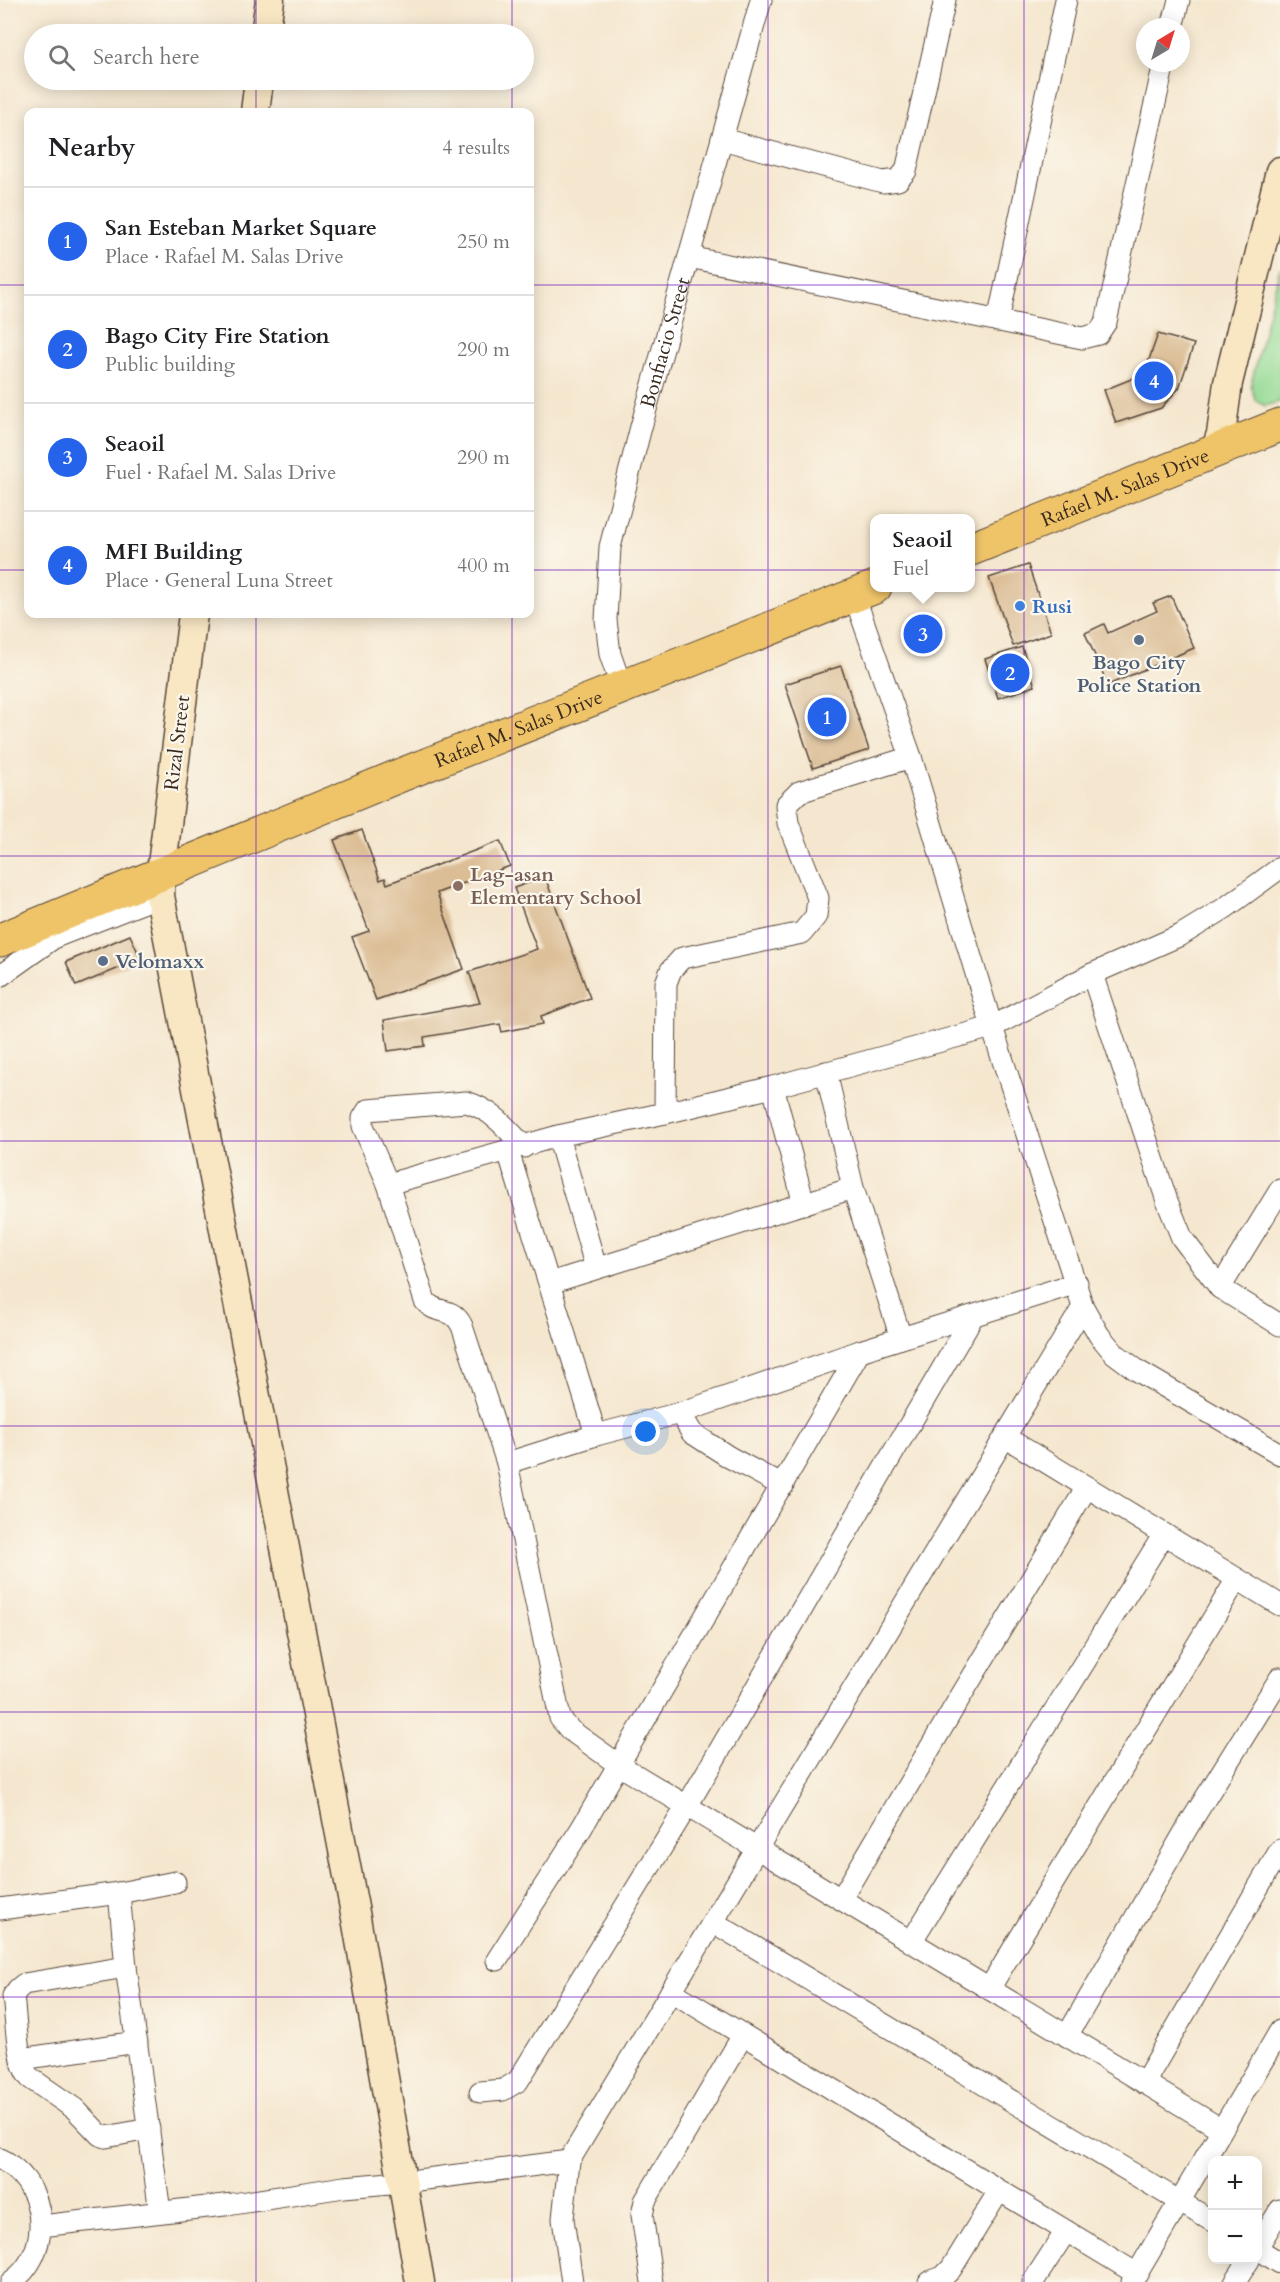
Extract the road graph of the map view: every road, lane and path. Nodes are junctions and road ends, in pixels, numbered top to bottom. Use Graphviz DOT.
graph roads {
  1 [pos="270,0"];
  2 [pos="761,0"];
  3 [pos="945,0"];
  4 [pos="1066,0"];
  5 [pos="1179,0"];
  6 [pos="1174,18"];
  7 [pos="267,24"];
  8 [pos="1162,72"];
  9 [pos="258,90"];
  10 [pos="256,108"];
  11 [pos="722,139"];
  12 [pos="1280,171"];
  13 [pos="689,256"];
  14 [pos="998,321"];
  15 [pos="1280,425"];
  16 [pos="1215,451"];
  17 [pos="975,547"];
  18 [pos="865,591"];
  19 [pos="193,618"];
  20 [pos="620,683"];
  21 [pos="911,757"];
  22 [pos="1280,868"];
  23 [pos="160,885"];
  24 [pos="0,940"];
  25 [pos="1092,975"];
  26 [pos="0,976"];
  27 [pos="992,1027"];
  28 [pos="826,1071"];
  29 [pos="773,1087"];
  30 [pos="665,1113"];
  31 [pos="558,1136"];
  32 [pos="516,1149"];
  33 [pos="388,1184"];
  34 [pos="853,1188"];
  35 [pos="1280,1190"];
  36 [pos="804,1204"];
  37 [pos="596,1268"];
  38 [pos="550,1283"];
  39 [pos="1077,1283"];
  40 [pos="1220,1288"];
  41 [pos="1083,1307"];
  42 [pos="973,1316"];
  43 [pos="1280,1325"];
  44 [pos="901,1338"];
  45 [pos="860,1351"];
  46 [pos="680,1413"];
  47 [pos="596,1435"];
  48 [pos="1005,1437"];
  49 [pos="1280,1454"];
  50 [pos="507,1463"];
  51 [pos="783,1486"];
  52 [pos="1087,1487"];
  53 [pos="1164,1534"];
  54 [pos="1237,1579"];
  55 [pos="1280,1605"];
  56 [pos="1280,1678"];
  57 [pos="619,1764"];
  58 [pos="687,1806"];
  59 [pos="757,1849"];
  60 [pos="1280,1850"];
  61 [pos="175,1882"];
  62 [pos="119,1893"];
  63 [pos="841,1899"];
  64 [pos="0,1910"];
  65 [pos="713,1922"];
  66 [pos="911,1942"];
  67 [pos="497,1960"];
  68 [pos="126,1967"];
  69 [pos="989,1989"];
  70 [pos="671,1992"];
  71 [pos="1280,2031"];
  72 [pos="743,2035"];
  73 [pos="1067,2036"];
  74 [pos="137,2042"];
  75 [pos="21,2059"];
  76 [pos="1144,2083"];
  77 [pos="480,2092"];
  78 [pos="149,2129"];
  79 [pos="1221,2129"];
  80 [pos="0,2159"];
  81 [pos="569,2161"];
  82 [pos="402,2182"];
  83 [pos="999,2191"];
  84 [pos="1178,2201"];
  85 [pos="1280,2210"];
  86 [pos="160,2212"];
  87 [pos="1208,2219"];
  88 [pos="41,2226"];
  89 [pos="1066,2231"];
  90 [pos="1262,2240"];
  91 [pos="1262,2251"];
  92 [pos="1280,2262"];
  93 [pos="1246,2264"];
  94 [pos="1134,2278"];
  95 [pos="11,2282"];
  96 [pos="420,2282"];
  97 [pos="572,2282"];
  98 [pos="652,2282"];
  99 [pos="929,2282"];
  100 [pos="1034,2282"];
  101 [pos="1235,2282"];
  1 -- 7 [label="street"];
  2 -- 11 [label="street, Bonfiacio Street"];
  3 -- 11 [label="street"];
  4 -- 14 [label="street"];
  5 -- 6 [label="street"];
  8 -- 14 [label="street"];
  9 -- 10 [label="street"];
  11 -- 13 [label="street, Bonfiacio Street"];
  12 -- 16 [label="street"];
  13 -- 14 [label="street"];
  13 -- 20 [label="street, Bonfiacio Street"];
  15 -- 16 [label="highway, Rafael M. Salas Drive"];
  16 -- 17 [label="highway, Rafael M. Salas Drive"];
  18 -- 20 [label="highway, Rafael M. Salas Drive"];
  18 -- 21 [label="street"];
  19 -- 23 [label="street, Rizal Street"];
  20 -- 23 [label="highway, Rafael M. Salas Drive"];
  21 -- 27 [label="street"];
  21 -- 30 [label="street"];
  22 -- 25 [label="street"];
  23 -- 24 [label="highway, Rafael M. Salas Drive"];
  23 -- 26 [label="street"];
  23 -- 82 [label="street, Rizal Street"];
  25 -- 27 [label="street"];
  25 -- 40 [label="street"];
  27 -- 28 [label="street"];
  27 -- 39 [label="street"];
  28 -- 29 [label="street"];
  28 -- 34 [label="street"];
  29 -- 30 [label="street"];
  29 -- 36 [label="street"];
  30 -- 31 [label="street"];
  31 -- 32 [label="street"];
  31 -- 37 [label="street"];
  32 -- 33 [label="street"];
  32 -- 33 [label="street"];
  32 -- 38 [label="street"];
  33 -- 50 [label="street"];
  34 -- 36 [label="street"];
  34 -- 44 [label="street"];
  35 -- 40 [label="street"];
  36 -- 37 [label="street"];
  37 -- 38 [label="street"];
  38 -- 47 [label="street"];
  39 -- 41 [label="street"];
  39 -- 42 [label="street"];
  40 -- 43 [label="street"];
  41 -- 48 [label="street"];
  41 -- 49 [label="street"];
  42 -- 44 [label="street"];
  42 -- 58 [label="street"];
  44 -- 45 [label="street"];
  45 -- 46 [label="street"];
  45 -- 51 [label="street"];
  46 -- 47 [label="street"];
  46 -- 51 [label="street"];
  47 -- 50 [label="street"];
  48 -- 52 [label="street"];
  48 -- 59 [label="street"];
  50 -- 57 [label="street"];
  51 -- 57 [label="street"];
  52 -- 53 [label="street"];
  52 -- 63 [label="street"];
  53 -- 54 [label="street"];
  53 -- 66 [label="street"];
  54 -- 55 [label="street"];
  54 -- 69 [label="street"];
  56 -- 73 [label="street"];
  57 -- 58 [label="street"];
  57 -- 67 [label="street"];
  58 -- 59 [label="street"];
  58 -- 77 [label="street"];
  59 -- 63 [label="street"];
  59 -- 65 [label="street"];
  60 -- 76 [label="street"];
  61 -- 62 [label="street"];
  62 -- 64 [label="street"];
  62 -- 68 [label="street"];
  63 -- 66 [label="street"];
  65 -- 70 [label="street"];
  65 -- 84 [label="street"];
  66 -- 69 [label="street"];
  68 -- 74 [label="street"];
  68 -- 75 [label="street"];
  69 -- 73 [label="street"];
  70 -- 72 [label="street"];
  70 -- 81 [label="street"];
  71 -- 79 [label="street"];
  72 -- 83 [label="street"];
  72 -- 98 [label="street"];
  73 -- 76 [label="street"];
  74 -- 75 [label="street"];
  74 -- 78 [label="street"];
  75 -- 78 [label="street"];
  76 -- 79 [label="street"];
  78 -- 86 [label="street"];
  79 -- 84 [label="street"];
  80 -- 88 [label="street"];
  81 -- 82 [label="street"];
  81 -- 97 [label="street"];
  82 -- 86 [label="street"];
  82 -- 96 [label="street, Rizal Street"];
  83 -- 89 [label="street"];
  83 -- 99 [label="street"];
  84 -- 87 [label="street"];
  84 -- 94 [label="street"];
  85 -- 90 [label="street"];
  86 -- 88 [label="street"];
  88 -- 95 [label="street"];
  89 -- 94 [label="street"];
  89 -- 100 [label="street"];
  91 -- 92 [label="street"];
  93 -- 101 [label="street"];
}
